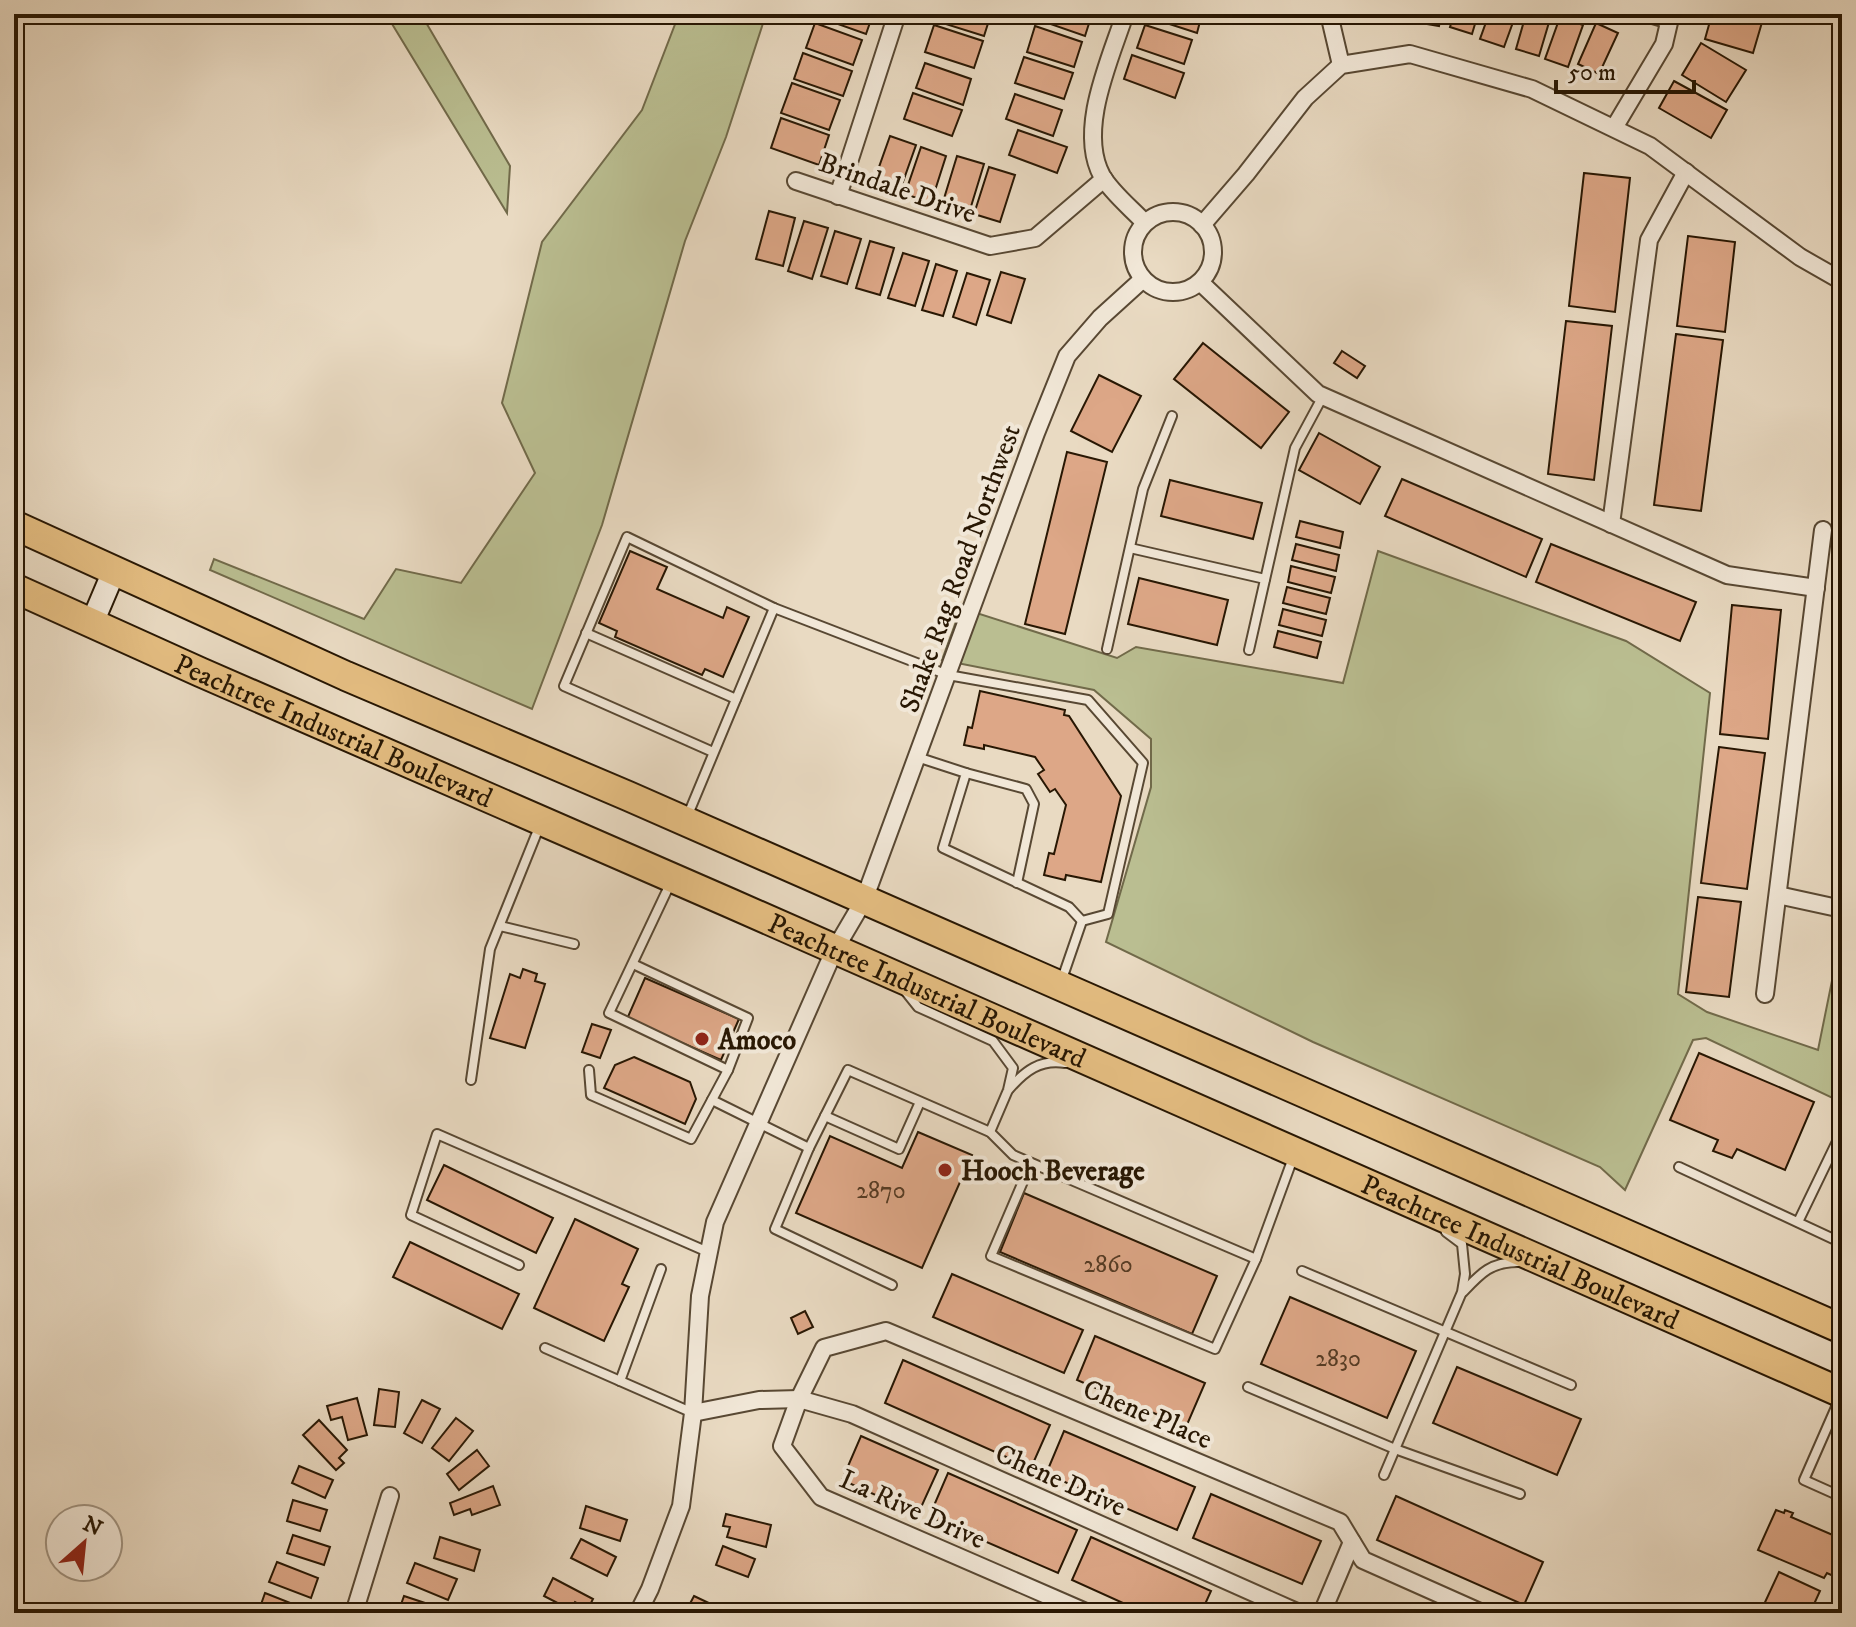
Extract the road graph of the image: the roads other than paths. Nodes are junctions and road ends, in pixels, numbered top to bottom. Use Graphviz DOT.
graph roads {
  1 [pos="897,14"];
  2 [pos="1125,14"];
  3 [pos="1329,14"];
  4 [pos="1635,14"];
  5 [pos="1670,19"];
  6 [pos="1341,65"];
  7 [pos="1614,128"];
  8 [pos="1686,172"];
  9 [pos="1104,179"];
  10 [pos="796,181"];
  11 [pos="838,196"];
  12 [pos="1144,222"];
  13 [pos="1202,225"];
  14 [pos="1143,279"];
  15 [pos="1842,281"];
  16 [pos="1200,282"];
  17 [pos="1323,396"];
  18 [pos="1172,416"];
  19 [pos="1611,524"];
  20 [pos="14,525"];
  21 [pos="1823,530"];
  22 [pos="1130,548"];
  23 [pos="114,571"];
  24 [pos="1265,579"];
  25 [pos="14,588"];
  26 [pos="1816,588"];
  27 [pos="774,608"];
  28 [pos="92,623"];
  29 [pos="586,633"];
  30 [pos="1107,649"];
  31 [pos="1249,650"];
  32 [pos="948,675"];
  33 [pos="736,699"];
  34 [pos="713,752"];
  35 [pos="917,757"];
  36 [pos="966,773"];
  37 [pos="542,821"];
  38 [pos="685,821"];
  39 [pos="673,878"];
  40 [pos="1017,883"];
  41 [pos="1778,895"];
  42 [pos="864,900"];
  43 [pos="1842,909"];
  44 [pos="1082,921"];
  45 [pos="500,926"];
  46 [pos="574,944"];
  47 [pos="834,951"];
  48 [pos="633,964"];
  49 [pos="892,976"];
  50 [pos="1059,986"];
  51 [pos="1765,994"];
  52 [pos="1101,1068"];
  53 [pos="589,1070"];
  54 [pos="728,1070"];
  55 [pos="471,1080"];
  56 [pos="1008,1090"];
  57 [pos="712,1100"];
  58 [pos="920,1102"];
  59 [pos="825,1116"];
  60 [pos="757,1123"];
  61 [pos="1842,1131"];
  62 [pos="990,1132"];
  63 [pos="809,1148"];
  64 [pos="1295,1153"];
  65 [pos="1031,1163"];
  66 [pos="1679,1167"];
  67 [pos="1335,1171"];
  68 [pos="1364,1193"];
  69 [pos="1798,1222"];
  70 [pos="1442,1229"];
  71 [pos="1842,1243"];
  72 [pos="709,1252"];
  73 [pos="1256,1259"];
  74 [pos="519,1265"];
  75 [pos="1561,1268"];
  76 [pos="661,1269"];
  77 [pos="1302,1271"];
  78 [pos="892,1285"];
  79 [pos="1462,1292"];
  80 [pos="1842,1329"];
  81 [pos="1445,1332"];
  82 [pos="545,1348"];
  83 [pos="620,1381"];
  84 [pos="1571,1385"];
  85 [pos="1248,1387"];
  86 [pos="1842,1393"];
  87 [pos="799,1399"];
  88 [pos="693,1413"];
  89 [pos="1395,1449"];
  90 [pos="1384,1475"];
  91 [pos="1520,1494"];
  92 [pos="390,1496"];
  93 [pos="1842,1497"];
  94 [pos="1352,1542"];
  95 [pos="354,1613"];
  96 [pos="638,1613"];
  97 [pos="1088,1613"];
  98 [pos="1299,1613"];
  99 [pos="1322,1613"];
  100 [pos="1482,1613"];
  1 -- 11 [label="street"];
  2 -- 9 [label="street"];
  3 -- 6 [label="street"];
  4 -- 5 [label="lane"];
  5 -- 7 [label="street"];
  6 -- 7 [label="street"];
  6 -- 13 [label="street"];
  7 -- 8 [label="street"];
  8 -- 15 [label="street"];
  8 -- 19 [label="street"];
  9 -- 11 [label="street, Brindale Drive"];
  9 -- 12 [label="street"];
  10 -- 11 [label="street, Brindale Drive"];
  12 -- 13 [label="street"];
  12 -- 14 [label="street"];
  13 -- 16 [label="street"];
  14 -- 16 [label="street"];
  14 -- 32 [label="street, Shake Rag Road Northwest"];
  16 -- 17 [label="street"];
  17 -- 19 [label="street"];
  17 -- 24 [label="lane"];
  18 -- 22 [label="lane"];
  19 -- 26 [label="street"];
  20 -- 23 [label="highway, Peachtree Industrial Boulevard"];
  21 -- 26 [label="street"];
  22 -- 24 [label="lane"];
  22 -- 30 [label="lane"];
  23 -- 28 [label="main road"];
  23 -- 38 [label="highway, Peachtree Industrial Boulevard"];
  24 -- 31 [label="lane"];
  25 -- 28 [label="highway, Peachtree Industrial Boulevard"];
  26 -- 41 [label="street"];
  27 -- 29 [label="lane"];
  27 -- 32 [label="lane"];
  27 -- 33 [label="lane"];
  28 -- 37 [label="highway, Peachtree Industrial Boulevard"];
  29 -- 33 [label="lane"];
  29 -- 34 [label="lane"];
  32 -- 35 [label="street, Shake Rag Road Northwest"];
  32 -- 44 [label="lane"];
  33 -- 34 [label="lane"];
  34 -- 38 [label="lane"];
  35 -- 36 [label="lane"];
  35 -- 42 [label="street, Shake Rag Road Northwest"];
  36 -- 40 [label="lane"];
  36 -- 40 [label="lane"];
  37 -- 39 [label="highway, Peachtree Industrial Boulevard"];
  37 -- 45 [label="lane"];
  38 -- 42 [label="highway, Peachtree Industrial Boulevard"];
  39 -- 47 [label="highway, Peachtree Industrial Boulevard"];
  39 -- 48 [label="lane"];
  40 -- 44 [label="lane"];
  41 -- 43 [label="street"];
  41 -- 51 [label="street"];
  42 -- 47 [label="street, Shake Rag Road Northwest"];
  42 -- 50 [label="highway, Peachtree Industrial Boulevard"];
  44 -- 50 [label="lane"];
  45 -- 46 [label="lane"];
  45 -- 55 [label="lane"];
  47 -- 49 [label="highway, Peachtree Industrial Boulevard"];
  47 -- 60 [label="street, Shake Rag Road Northwest"];
  48 -- 54 [label="lane"];
  48 -- 54 [label="lane"];
  49 -- 52 [label="highway, Peachtree Industrial Boulevard"];
  49 -- 56 [label="lane"];
  50 -- 80 [label="highway, Peachtree Industrial Boulevard"];
  52 -- 56 [label="lane"];
  52 -- 64 [label="highway, Peachtree Industrial Boulevard"];
  53 -- 57 [label="lane"];
  54 -- 57 [label="lane"];
  56 -- 62 [label="lane"];
  57 -- 60 [label="lane"];
  58 -- 59 [label="lane"];
  58 -- 59 [label="lane"];
  58 -- 62 [label="lane"];
  59 -- 63 [label="lane"];
  60 -- 63 [label="lane"];
  60 -- 72 [label="street, Shake Rag Road Northwest"];
  61 -- 69 [label="lane"];
  62 -- 65 [label="lane"];
  63 -- 78 [label="lane"];
  64 -- 67 [label="highway, Peachtree Industrial Boulevard"];
  64 -- 73 [label="lane"];
  65 -- 73 [label="lane"];
  65 -- 73 [label="lane"];
  66 -- 69 [label="lane"];
  67 -- 68 [label="lane"];
  67 -- 75 [label="highway, Peachtree Industrial Boulevard"];
  69 -- 71 [label="lane"];
  70 -- 79 [label="lane"];
  72 -- 74 [label="lane"];
  72 -- 88 [label="street, Shake Rag Road Northwest"];
  75 -- 79 [label="lane"];
  75 -- 86 [label="highway, Peachtree Industrial Boulevard"];
  76 -- 83 [label="lane"];
  77 -- 81 [label="lane"];
  79 -- 81 [label="lane"];
  81 -- 84 [label="lane"];
  81 -- 89 [label="lane"];
  82 -- 83 [label="lane"];
  83 -- 88 [label="lane"];
  85 -- 89 [label="lane"];
  86 -- 93 [label="lane"];
  87 -- 88 [label="street, Chene Drive"];
  87 -- 94 [label="street, Chene Place"];
  87 -- 97 [label="street, La Rive Drive"];
  87 -- 98 [label="street, Chene Drive"];
  88 -- 96 [label="street, Shake Rag Road Northwest"];
  89 -- 90 [label="lane"];
  89 -- 91 [label="lane"];
  92 -- 95 [label="street"];
  94 -- 99 [label="street"];
  94 -- 100 [label="street, Chene Place"];
}
